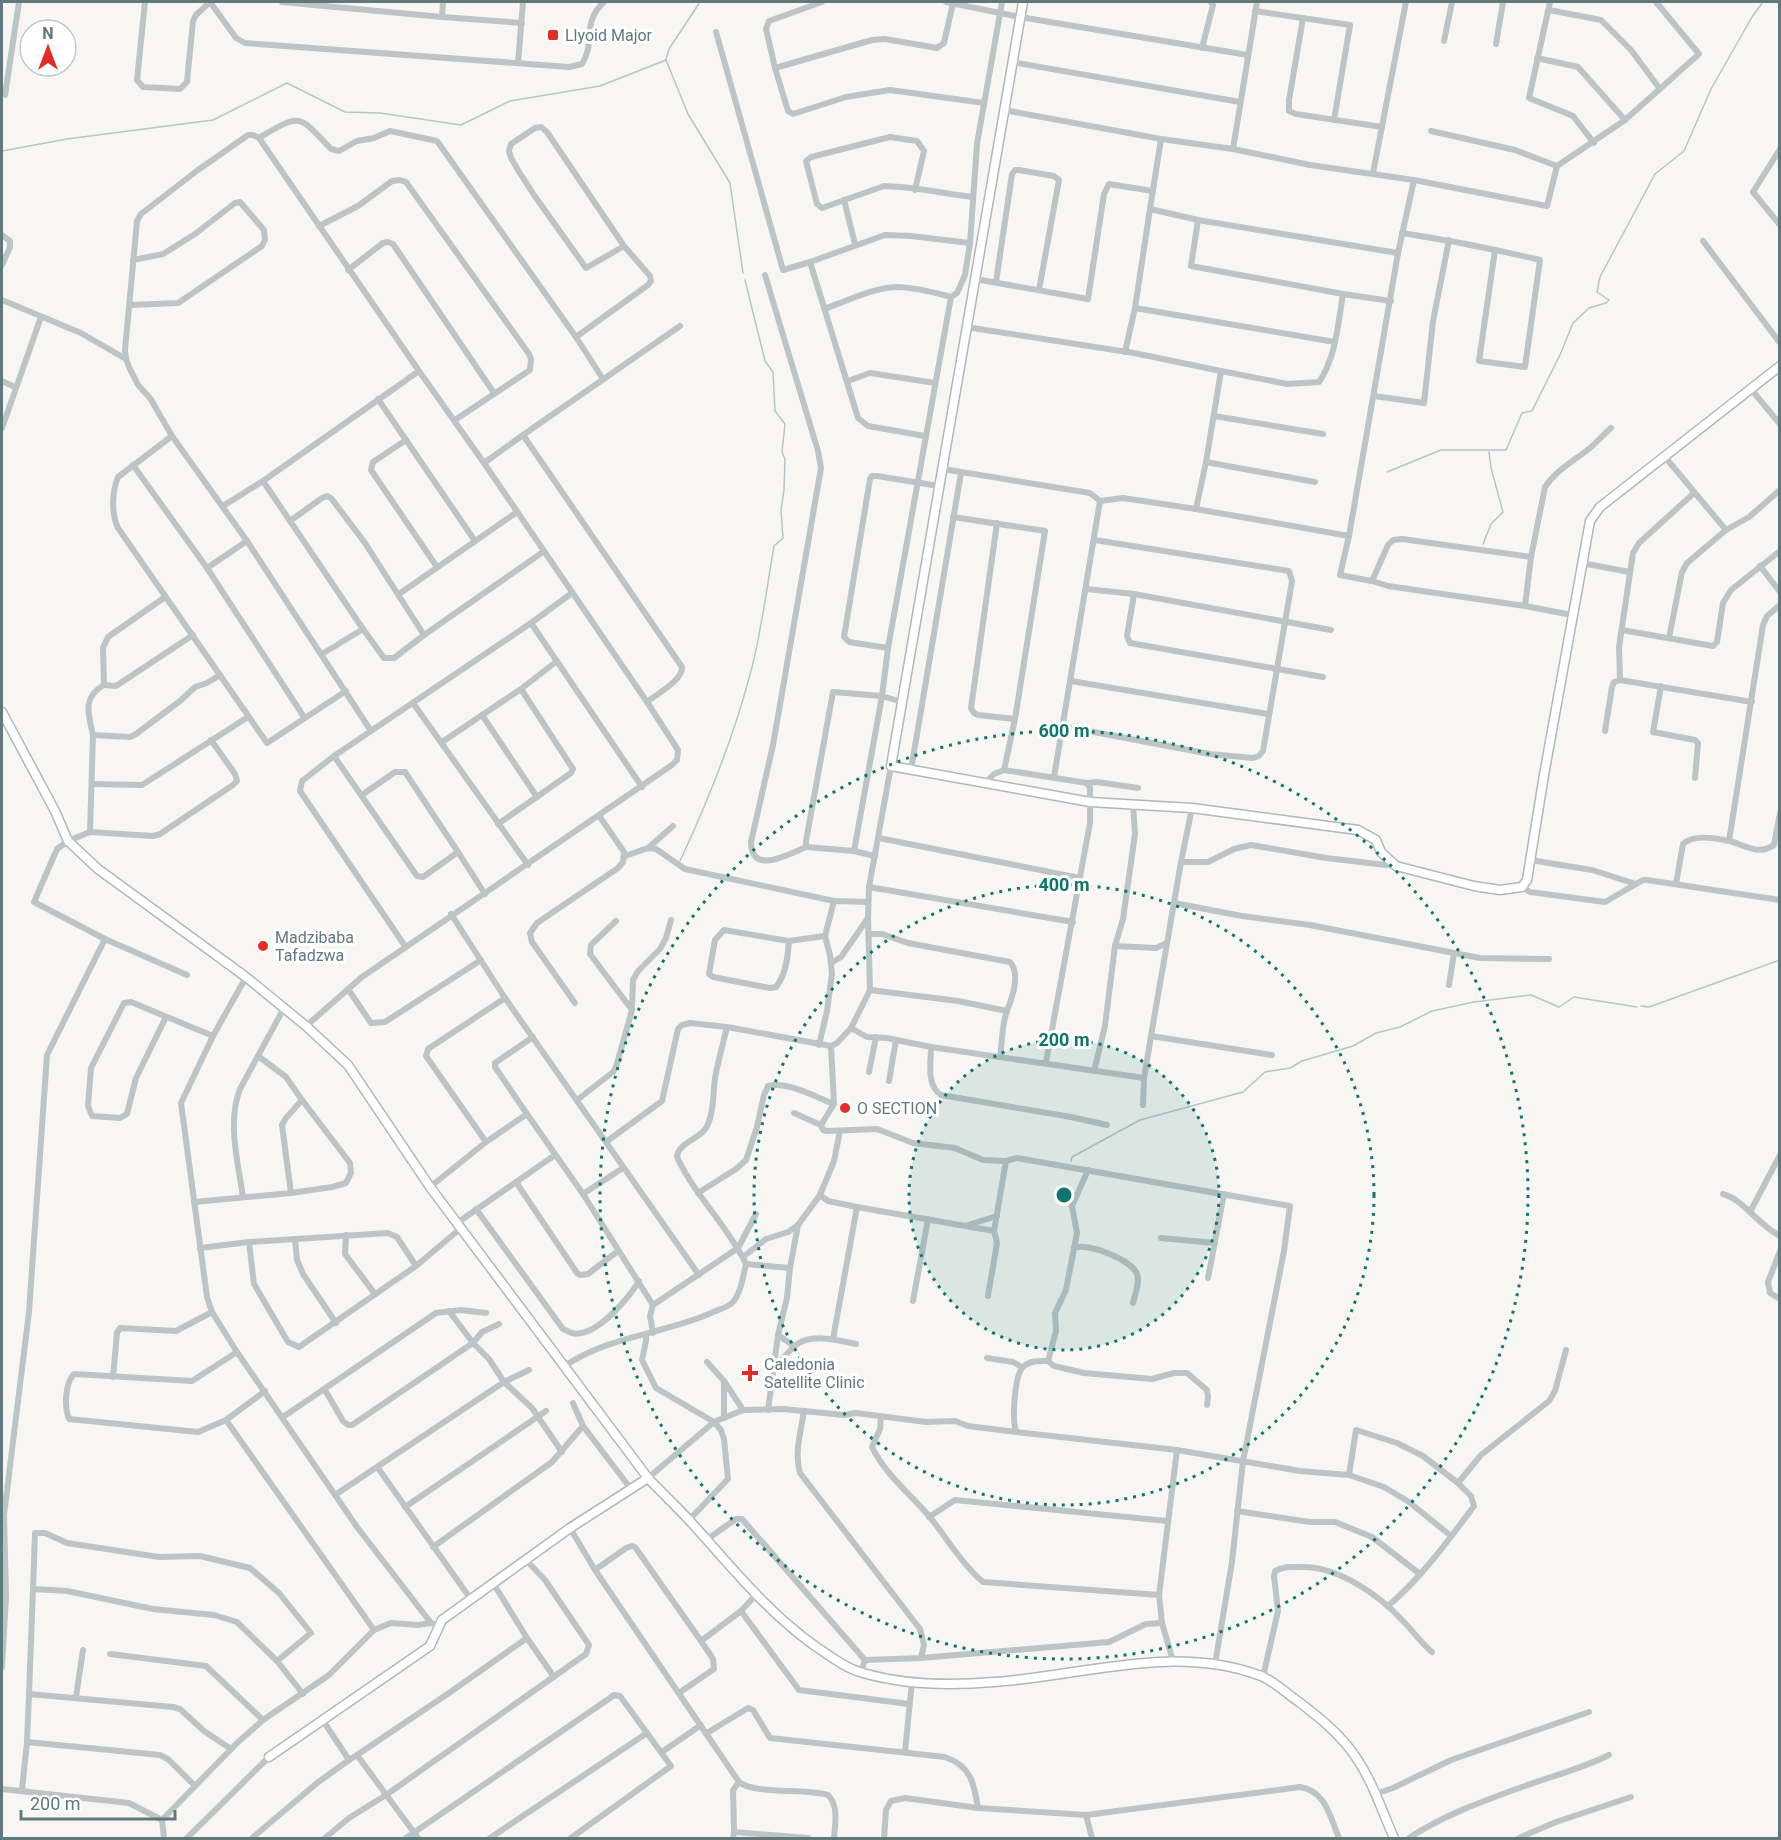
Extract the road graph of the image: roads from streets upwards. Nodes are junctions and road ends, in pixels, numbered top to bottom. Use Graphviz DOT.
graph roads {
  1 [pos="19,2"];
  2 [pos="145,2"];
  3 [pos="210,2"];
  4 [pos="282,2"];
  5 [pos="443,2"];
  6 [pos="524,2"];
  7 [pos="603,2"];
  8 [pos="822,2"];
  9 [pos="949,2"];
  10 [pos="1002,2"];
  11 [pos="1023,2"];
  12 [pos="1211,2"];
  13 [pos="1257,2"];
  14 [pos="1406,2"];
  15 [pos="1452,2"];
  16 [pos="1503,2"];
  17 [pos="1550,2"];
  18 [pos="1656,2"];
  19 [pos="362,5"];
  20 [pos="1549,10"];
  21 [pos="1255,11"];
  22 [pos="999,13"];
  23 [pos="442,17"];
  24 [pos="1020,17"];
  25 [pos="1303,18"];
  26 [pos="522,23"];
  27 [pos="716,32"];
  28 [pos="1444,41"];
  29 [pos="1496,44"];
  30 [pos="1202,48"];
  31 [pos="1248,55"];
  32 [pos="1537,58"];
  33 [pos="1012,62"];
  34 [pos="518,63"];
  35 [pos="775,68"];
  36 [pos="1660,89"];
  37 [pos="5,95"];
  38 [pos="1240,102"];
  39 [pos="984,103"];
  40 [pos="1004,110"];
  41 [pos="1334,120"];
  42 [pos="1625,120"];
  43 [pos="1382,127"];
  44 [pos="1431,131"];
  45 [pos="259,138"];
  46 [pos="1161,139"];
  47 [pos="1593,143"];
  48 [pos="1233,149"];
  49 [pos="1779,149"];
  50 [pos="1557,166"];
  51 [pos="1373,173"];
  52 [pos="1414,180"];
  53 [pos="915,190"];
  54 [pos="1153,191"];
  55 [pos="972,197"];
  56 [pos="844,200"];
  57 [pos="1150,209"];
  58 [pos="1198,220"];
  59 [pos="1779,225"];
  60 [pos="319,226"];
  61 [pos="1402,233"];
  62 [pos="2,235"];
  63 [pos="1449,240"];
  64 [pos="1703,242"];
  65 [pos="970,243"];
  66 [pos="855,244"];
  67 [pos="624,246"];
  68 [pos="1496,250"];
  69 [pos="1398,253"];
  70 [pos="133,260"];
  71 [pos="810,262"];
  72 [pos="2,265"];
  73 [pos="348,270"];
  74 [pos="765,275"];
  75 [pos="975,279"];
  76 [pos="996,282"];
  77 [pos="1039,290"];
  78 [pos="1343,294"];
  79 [pos="951,297"];
  80 [pos="2,300"];
  81 [pos="1390,301"];
  82 [pos="131,304"];
  83 [pos="1135,308"];
  84 [pos="824,309"];
  85 [pos="41,317"];
  86 [pos="680,326"];
  87 [pos="966,327"];
  88 [pos="576,337"];
  89 [pos="1335,342"];
  90 [pos="1779,343"];
  91 [pos="1125,352"];
  92 [pos="126,359"];
  93 [pos="1779,366"];
  94 [pos="419,371"];
  95 [pos="1221,371"];
  96 [pos="603,379"];
  97 [pos="2,381"];
  98 [pos="848,381"];
  99 [pos="935,383"];
  100 [pos="15,387"];
  101 [pos="1750,388"];
  102 [pos="494,393"];
  103 [pos="1374,396"];
  104 [pos="378,399"];
  105 [pos="1214,416"];
  106 [pos="455,420"];
  107 [pos="1779,424"];
  108 [pos="2,428"];
  109 [pos="1611,428"];
  110 [pos="1323,434"];
  111 [pos="523,435"];
  112 [pos="172,436"];
  113 [pos="925,436"];
  114 [pos="406,440"];
  115 [pos="1665,457"];
  116 [pos="1206,462"];
  117 [pos="484,463"];
  118 [pos="133,465"];
  119 [pos="943,469"];
  120 [pos="961,472"];
  121 [pos="262,481"];
  122 [pos="917,482"];
  123 [pos="1314,482"];
  124 [pos="939,486"];
  125 [pos="1779,490"];
  126 [pos="1694,493"];
  127 [pos="1100,501"];
  128 [pos="223,506"];
  129 [pos="1196,508"];
  130 [pos="517,512"];
  131 [pos="953,517"];
  132 [pos="290,521"];
  133 [pos="998,523"];
  134 [pos="1726,530"];
  135 [pos="1349,536"];
  136 [pos="1095,540"];
  137 [pos="247,541"];
  138 [pos="475,541"];
  139 [pos="1779,551"];
  140 [pos="543,552"];
  141 [pos="1531,557"];
  142 [pos="1581,563"];
  143 [pos="1760,566"];
  144 [pos="437,567"];
  145 [pos="207,568"];
  146 [pos="1630,572"];
  147 [pos="1372,581"];
  148 [pos="1086,589"];
  149 [pos="1779,592"];
  150 [pos="572,593"];
  151 [pos="399,594"];
  152 [pos="1134,594"];
  153 [pos="165,597"];
  154 [pos="1779,605"];
  155 [pos="1525,606"];
  156 [pos="1572,615"];
  157 [pos="1284,620"];
  158 [pos="531,623"];
  159 [pos="363,629"];
  160 [pos="1332,630"];
  161 [pos="1622,630"];
  162 [pos="193,635"];
  163 [pos="424,635"];
  164 [pos="1669,638"];
  165 [pos="888,648"];
  166 [pos="322,654"];
  167 [pos="557,661"];
  168 [pos="1276,669"];
  169 [pos="220,675"];
  170 [pos="1323,677"];
  171 [pos="1620,680"];
  172 [pos="1071,681"];
  173 [pos="104,685"];
  174 [pos="1661,686"];
  175 [pos="521,689"];
  176 [pos="346,691"];
  177 [pos="882,696"];
  178 [pos="647,702"];
  179 [pos="902,702"];
  180 [pos="1752,702"];
  181 [pos="413,704"];
  182 [pos="2,712"];
  183 [pos="1268,714"];
  184 [pos="482,715"];
  185 [pos="248,717"];
  186 [pos="304,717"];
  187 [pos="1015,719"];
  188 [pos="1062,726"];
  189 [pos="371,731"];
  190 [pos="1605,731"];
  191 [pos="93,735"];
  192 [pos="211,740"];
  193 [pos="442,742"];
  194 [pos="334,756"];
  195 [pos="891,766"];
  196 [pos="910,770"];
  197 [pos="1004,770"];
  198 [pos="1054,777"];
  199 [pos="1695,778"];
  200 [pos="1088,783"];
  201 [pos="92,784"];
  202 [pos="984,784"];
  203 [pos="642,787"];
  204 [pos="1138,788"];
  205 [pos="362,795"];
  206 [pos="537,797"];
  207 [pos="1090,801"];
  208 [pos="1133,804"];
  209 [pos="1192,808"];
  210 [pos="1779,813"];
  211 [pos="600,817"];
  212 [pos="498,824"];
  213 [pos="674,826"];
  214 [pos="90,832"];
  215 [pos="879,838"];
  216 [pos="68,841"];
  217 [pos="1729,842"];
  218 [pos="806,847"];
  219 [pos="648,848"];
  220 [pos="854,851"];
  221 [pos="458,852"];
  222 [pos="625,856"];
  223 [pos="875,856"];
  224 [pos="1530,860"];
  225 [pos="1180,862"];
  226 [pos="528,865"];
  227 [pos="1396,866"];
  228 [pos="1080,878"];
  229 [pos="1636,884"];
  230 [pos="1676,884"];
  231 [pos="870,887"];
  232 [pos="1522,887"];
  233 [pos="485,894"];
  234 [pos="1779,900"];
  235 [pos="834,901"];
  236 [pos="868,902"];
  237 [pos="1174,903"];
  238 [pos="451,914"];
  239 [pos="868,918"];
  240 [pos="671,920"];
  241 [pos="616,921"];
  242 [pos="1073,922"];
  243 [pos="869,934"];
  244 [pos="825,936"];
  245 [pos="105,939"];
  246 [pos="789,941"];
  247 [pos="1167,943"];
  248 [pos="405,946"];
  249 [pos="1115,946"];
  250 [pos="1454,953"];
  251 [pos="1549,959"];
  252 [pos="481,960"];
  253 [pos="831,963"];
  254 [pos="187,975"];
  255 [pos="246,977"];
  256 [pos="1449,985"];
  257 [pos="348,989"];
  258 [pos="870,990"];
  259 [pos="505,998"];
  260 [pos="575,1003"];
  261 [pos="284,1008"];
  262 [pos="632,1010"];
  263 [pos="1007,1011"];
  264 [pos="166,1017"];
  265 [pos="306,1026"];
  266 [pos="726,1027"];
  267 [pos="850,1028"];
  268 [pos="213,1036"];
  269 [pos="1151,1036"];
  270 [pos="534,1037"];
  271 [pos="876,1037"];
  272 [pos="896,1040"];
  273 [pos="819,1045"];
  274 [pos="831,1046"];
  275 [pos="931,1047"];
  276 [pos="1272,1055"];
  277 [pos="258,1056"];
  278 [pos="1000,1058"];
  279 [pos="1046,1062"];
  280 [pos="1094,1071"];
  281 [pos="869,1072"];
  282 [pos="1144,1078"];
  283 [pos="889,1081"];
  284 [pos="302,1100"];
  285 [pos="577,1100"];
  286 [pos="834,1104"];
  287 [pos="1143,1105"];
  288 [pos="794,1113"];
  289 [pos="527,1114"];
  290 [pos="822,1125"];
  291 [pos="1107,1125"];
  292 [pos="840,1131"];
  293 [pos="486,1142"];
  294 [pos="606,1142"];
  295 [pos="555,1155"];
  296 [pos="1779,1155"];
  297 [pos="1006,1161"];
  298 [pos="623,1168"];
  299 [pos="1088,1170"];
  300 [pos="516,1182"];
  301 [pos="430,1187"];
  302 [pos="291,1193"];
  303 [pos="698,1193"];
  304 [pos="583,1194"];
  305 [pos="1224,1194"];
  306 [pos="1723,1194"];
  307 [pos="820,1195"];
  308 [pos="243,1197"];
  309 [pos="194,1202"];
  310 [pos="857,1207"];
  311 [pos="476,1209"];
  312 [pos="1750,1212"];
  313 [pos="756,1214"];
  314 [pos="997,1216"];
  315 [pos="928,1219"];
  316 [pos="798,1225"];
  317 [pos="459,1226"];
  318 [pos="965,1226"];
  319 [pos="994,1231"];
  320 [pos="346,1235"];
  321 [pos="1779,1236"];
  322 [pos="1161,1238"];
  323 [pos="295,1239"];
  324 [pos="249,1242"];
  325 [pos="1215,1243"];
  326 [pos="200,1248"];
  327 [pos="738,1248"];
  328 [pos="1074,1248"];
  329 [pos="618,1251"];
  330 [pos="1779,1251"];
  331 [pos="742,1257"];
  332 [pos="746,1264"];
  333 [pos="416,1266"];
  334 [pos="790,1268"];
  335 [pos="699,1275"];
  336 [pos="1208,1278"];
  337 [pos="639,1281"];
  338 [pos="375,1294"];
  339 [pos="988,1296"];
  340 [pos="1779,1299"];
  341 [pos="913,1301"];
  342 [pos="1133,1303"];
  343 [pos="653,1305"];
  344 [pos="212,1311"];
  345 [pos="450,1311"];
  346 [pos="486,1313"];
  347 [pos="336,1323"];
  348 [pos="499,1324"];
  349 [pos="649,1334"];
  350 [pos="778,1335"];
  351 [pos="833,1339"];
  352 [pos="473,1343"];
  353 [pos="856,1344"];
  354 [pos="794,1346"];
  355 [pos="1566,1350"];
  356 [pos="237,1352"];
  357 [pos="987,1358"];
  358 [pos="1048,1361"];
  359 [pos="707,1362"];
  360 [pos="565,1366"];
  361 [pos="1022,1367"];
  362 [pos="529,1370"];
  363 [pos="773,1371"];
  364 [pos="113,1377"];
  365 [pos="724,1381"];
  366 [pos="504,1382"];
  367 [pos="325,1390"];
  368 [pos="265,1391"];
  369 [pos="573,1403"];
  370 [pos="1207,1405"];
  371 [pos="743,1410"];
  372 [pos="768,1410"];
  373 [pos="546,1411"];
  374 [pos="804,1411"];
  375 [pos="538,1416"];
  376 [pos="283,1417"];
  377 [pos="881,1417"];
  378 [pos="724,1418"];
  379 [pos="226,1420"];
  380 [pos="714,1422"];
  381 [pos="1013,1424"];
  382 [pos="583,1426"];
  383 [pos="1008,1431"];
  384 [pos="1016,1432"];
  385 [pos="1177,1450"];
  386 [pos="562,1452"];
  387 [pos="1243,1461"];
  388 [pos="378,1468"];
  389 [pos="1349,1475"];
  390 [pos="648,1478"];
  391 [pos="1458,1483"];
  392 [pos="631,1489"];
  393 [pos="335,1495"];
  394 [pos="405,1507"];
  395 [pos="1237,1511"];
  396 [pos="929,1517"];
  397 [pos="689,1520"];
  398 [pos="1167,1521"];
  399 [pos="570,1528"];
  400 [pos="1451,1536"];
  401 [pos="706,1540"];
  402 [pos="433,1547"];
  403 [pos="526,1560"];
  404 [pos="595,1570"];
  405 [pos="1419,1574"];
  406 [pos="493,1583"];
  407 [pos="33,1589"];
  408 [pos="1159,1595"];
  409 [pos="755,1596"];
  410 [pos="471,1598"];
  411 [pos="1388,1606"];
  412 [pos="741,1611"];
  413 [pos="1162,1623"];
  414 [pos="434,1624"];
  415 [pos="374,1630"];
  416 [pos="526,1638"];
  417 [pos="701,1641"];
  418 [pos="83,1650"];
  419 [pos="1432,1652"];
  420 [pos="110,1654"];
  421 [pos="921,1658"];
  422 [pos="865,1660"];
  423 [pos="277,1661"];
  424 [pos="1173,1661"];
  425 [pos="1215,1664"];
  426 [pos="2,1667"];
  427 [pos="861,1672"];
  428 [pos="554,1677"];
  429 [pos="1263,1677"];
  430 [pos="912,1682"];
  431 [pos="679,1693"];
  432 [pos="29,1694"];
  433 [pos="303,1694"];
  434 [pos="76,1697"];
  435 [pos="909,1704"];
  436 [pos="1589,1712"];
  437 [pos="322,1719"];
  438 [pos="263,1720"];
  439 [pos="701,1725"];
  440 [pos="647,1733"];
  441 [pos="707,1733"];
  442 [pos="27,1742"];
  443 [pos="231,1749"];
  444 [pos="905,1751"];
  445 [pos="662,1752"];
  446 [pos="357,1755"];
  447 [pos="1609,1755"];
  448 [pos="269,1757"];
  449 [pos="349,1760"];
  450 [pos="739,1782"];
  451 [pos="194,1785"];
  452 [pos="2,1789"];
  453 [pos="22,1790"];
  454 [pos="1375,1794"];
  455 [pos="386,1795"];
  456 [pos="1631,1797"];
  457 [pos="978,1808"];
  458 [pos="1086,1815"];
  459 [pos="162,1820"];
  460 [pos="733,1835"];
  461 [pos="416,1836"];
  462 [pos="164,1839"];
  463 [pos="187,1839"];
  464 [pos="252,1839"];
  465 [pos="325,1839"];
  466 [pos="406,1839"];
  467 [pos="490,1839"];
  468 [pos="571,1839"];
  469 [pos="808,1839"];
  470 [pos="834,1839"];
  471 [pos="884,1839"];
  472 [pos="1092,1839"];
  473 [pos="1339,1839"];
  474 [pos="1394,1839"];
  475 [pos="1409,1839"];
  476 [pos="1519,1839"];
  1 -- 37 [label="street"];
  2 -- 3 [label="street"];
  3 -- 34 [label="street"];
  4 -- 19 [label="street"];
  5 -- 23 [label="street"];
  6 -- 26 [label="street"];
  7 -- 34 [label="street"];
  8 -- 35 [label="street"];
  9 -- 22 [label="street"];
  9 -- 35 [label="street"];
  10 -- 22 [label="street"];
  11 -- 24 [label="street"];
  12 -- 30 [label="street"];
  13 -- 21 [label="street"];
  14 -- 43 [label="street"];
  15 -- 28 [label="street"];
  16 -- 29 [label="street"];
  17 -- 20 [label="street"];
  18 -- 36 [label="street"];
  19 -- 23 [label="street"];
  20 -- 32 [label="street"];
  20 -- 36 [label="street"];
  21 -- 25 [label="street"];
  21 -- 31 [label="street"];
  22 -- 24 [label="street"];
  22 -- 39 [label="street"];
  23 -- 26 [label="street"];
  24 -- 30 [label="street"];
  24 -- 33 [label="street"];
  25 -- 41 [label="street"];
  25 -- 41 [label="street"];
  26 -- 34 [label="street"];
  27 -- 71 [label="street"];
  30 -- 31 [label="street"];
  31 -- 38 [label="street"];
  32 -- 42 [label="street"];
  32 -- 47 [label="street"];
  33 -- 38 [label="street"];
  33 -- 40 [label="street"];
  35 -- 39 [label="street"];
  36 -- 42 [label="street"];
  38 -- 48 [label="street"];
  39 -- 55 [label="street"];
  40 -- 46 [label="street"];
  40 -- 75 [label="street"];
  41 -- 43 [label="street"];
  42 -- 47 [label="street"];
  43 -- 51 [label="street"];
  44 -- 50 [label="street"];
  45 -- 60 [label="street"];
  45 -- 70 [label="street"];
  45 -- 88 [label="street"];
  46 -- 48 [label="street"];
  46 -- 54 [label="street"];
  47 -- 50 [label="street"];
  48 -- 51 [label="street"];
  49 -- 59 [label="street"];
  50 -- 52 [label="street"];
  51 -- 52 [label="street"];
  52 -- 61 [label="street"];
  53 -- 55 [label="street"];
  53 -- 56 [label="street"];
  53 -- 56 [label="street"];
  54 -- 57 [label="street"];
  54 -- 77 [label="street"];
  55 -- 65 [label="street"];
  56 -- 66 [label="street"];
  57 -- 58 [label="street"];
  57 -- 83 [label="street"];
  58 -- 69 [label="street"];
  58 -- 78 [label="street"];
  60 -- 73 [label="street"];
  60 -- 102 [label="street"];
  61 -- 63 [label="street"];
  61 -- 69 [label="street"];
  62 -- 72 [label="street"];
  63 -- 68 [label="street"];
  63 -- 103 [label="street"];
  64 -- 90 [label="street"];
  65 -- 66 [label="street"];
  65 -- 79 [label="street"];
  66 -- 71 [label="street"];
  67 -- 67 [label="street"];
  67 -- 88 [label="street"];
  68 -- 68 [label="street"];
  69 -- 81 [label="street"];
  70 -- 82 [label="street"];
  70 -- 82 [label="street"];
  71 -- 84 [label="street"];
  73 -- 94 [label="street"];
  73 -- 102 [label="street"];
  74 -- 218 [label="street"];
  75 -- 76 [label="street"];
  75 -- 87 [label="street"];
  76 -- 77 [label="street"];
  76 -- 77 [label="street"];
  78 -- 81 [label="street"];
  78 -- 89 [label="street"];
  79 -- 84 [label="street"];
  79 -- 99 [label="street"];
  80 -- 85 [label="street"];
  81 -- 103 [label="street"];
  82 -- 92 [label="street"];
  83 -- 89 [label="street"];
  83 -- 91 [label="street"];
  84 -- 98 [label="street"];
  85 -- 92 [label="street"];
  85 -- 100 [label="street"];
  86 -- 96 [label="street"];
  87 -- 91 [label="street"];
  87 -- 119 [label="street"];
  88 -- 96 [label="street"];
  89 -- 95 [label="street"];
  91 -- 95 [label="street"];
  92 -- 112 [label="street"];
  93 -- 101 [label="street"];
  94 -- 104 [label="street"];
  94 -- 106 [label="street"];
  95 -- 105 [label="street"];
  96 -- 111 [label="street"];
  97 -- 100 [label="street"];
  98 -- 99 [label="street"];
  98 -- 113 [label="street"];
  99 -- 113 [label="street"];
  100 -- 108 [label="street"];
  101 -- 107 [label="street"];
  101 -- 115 [label="street"];
  102 -- 106 [label="street"];
  103 -- 135 [label="street"];
  104 -- 114 [label="street"];
  104 -- 121 [label="street"];
  105 -- 110 [label="street"];
  105 -- 116 [label="street"];
  106 -- 117 [label="street"];
  109 -- 141 [label="street"];
  111 -- 117 [label="street"];
  111 -- 178 [label="street"];
  112 -- 118 [label="street"];
  112 -- 128 [label="street"];
  113 -- 122 [label="street"];
  114 -- 138 [label="street"];
  114 -- 144 [label="street"];
  115 -- 126 [label="street"];
  115 -- 142 [label="street"];
  116 -- 123 [label="street"];
  116 -- 129 [label="street"];
  117 -- 130 [label="street"];
  118 -- 145 [label="street"];
  118 -- 153 [label="street"];
  119 -- 120 [label="street"];
  119 -- 124 [label="street"];
  120 -- 127 [label="street"];
  120 -- 131 [label="street"];
  121 -- 128 [label="street"];
  121 -- 132 [label="street"];
  122 -- 124 [label="street"];
  122 -- 165 [label="street"];
  122 -- 165 [label="street"];
  124 -- 179 [label="street"];
  125 -- 134 [label="street"];
  126 -- 134 [label="street"];
  126 -- 146 [label="street"];
  127 -- 129 [label="street"];
  127 -- 136 [label="street"];
  128 -- 137 [label="street"];
  129 -- 135 [label="street"];
  130 -- 138 [label="street"];
  130 -- 140 [label="street"];
  131 -- 133 [label="street"];
  131 -- 196 [label="street"];
  132 -- 151 [label="street"];
  132 -- 159 [label="street"];
  133 -- 187 [label="street"];
  133 -- 187 [label="street"];
  134 -- 164 [label="street"];
  135 -- 147 [label="street"];
  136 -- 148 [label="street"];
  136 -- 157 [label="street"];
  137 -- 145 [label="street"];
  137 -- 166 [label="street"];
  138 -- 144 [label="street"];
  139 -- 143 [label="street"];
  140 -- 150 [label="street"];
  140 -- 163 [label="street"];
  141 -- 147 [label="street"];
  141 -- 155 [label="street"];
  142 -- 146 [label="street"];
  142 -- 156 [label="street"];
  143 -- 149 [label="street"];
  143 -- 164 [label="street"];
  144 -- 151 [label="street"];
  145 -- 186 [label="street"];
  146 -- 161 [label="street"];
  147 -- 155 [label="street"];
  148 -- 152 [label="street"];
  148 -- 172 [label="street"];
  150 -- 158 [label="street"];
  150 -- 178 [label="street"];
  151 -- 163 [label="street"];
  152 -- 157 [label="street"];
  152 -- 168 [label="street"];
  153 -- 162 [label="street"];
  153 -- 173 [label="street"];
  154 -- 180 [label="street"];
  155 -- 156 [label="street"];
  156 -- 224 [label="street"];
  157 -- 160 [label="street"];
  157 -- 168 [label="street"];
  158 -- 167 [label="street"];
  158 -- 181 [label="street"];
  159 -- 163 [label="street"];
  159 -- 166 [label="street"];
  161 -- 164 [label="street"];
  161 -- 171 [label="street"];
  162 -- 169 [label="street"];
  162 -- 173 [label="street"];
  165 -- 177 [label="street"];
  166 -- 176 [label="street"];
  167 -- 175 [label="street"];
  167 -- 203 [label="street"];
  168 -- 170 [label="street"];
  168 -- 183 [label="street"];
  169 -- 185 [label="street"];
  169 -- 191 [label="street"];
  171 -- 174 [label="street"];
  171 -- 190 [label="street"];
  172 -- 183 [label="street"];
  172 -- 188 [label="street"];
  173 -- 191 [label="street"];
  174 -- 180 [label="street"];
  174 -- 199 [label="street"];
  175 -- 184 [label="street"];
  175 -- 206 [label="street"];
  176 -- 186 [label="street"];
  176 -- 189 [label="street"];
  177 -- 179 [label="street"];
  177 -- 218 [label="street"];
  177 -- 220 [label="street"];
  178 -- 203 [label="street"];
  179 -- 195 [label="street"];
  180 -- 217 [label="street"];
  181 -- 189 [label="street"];
  181 -- 193 [label="street"];
  182 -- 216 [label="street"];
  183 -- 188 [label="street"];
  184 -- 193 [label="street"];
  184 -- 206 [label="street"];
  185 -- 186 [label="street"];
  185 -- 192 [label="street"];
  187 -- 197 [label="street"];
  188 -- 198 [label="street"];
  189 -- 194 [label="street"];
  191 -- 201 [label="street"];
  192 -- 201 [label="street"];
  192 -- 214 [label="street"];
  193 -- 212 [label="street"];
  194 -- 205 [label="street"];
  194 -- 248 [label="street"];
  195 -- 196 [label="street"];
  195 -- 215 [label="street"];
  196 -- 202 [label="street"];
  197 -- 198 [label="street"];
  197 -- 202 [label="street"];
  198 -- 200 [label="street"];
  200 -- 204 [label="street"];
  200 -- 207 [label="street"];
  201 -- 214 [label="street"];
  202 -- 207 [label="street"];
  203 -- 211 [label="street"];
  205 -- 221 [label="street"];
  205 -- 221 [label="street"];
  206 -- 212 [label="street"];
  207 -- 208 [label="street"];
  207 -- 228 [label="street"];
  208 -- 209 [label="street"];
  208 -- 249 [label="street"];
  209 -- 225 [label="street"];
  209 -- 227 [label="street"];
  210 -- 217 [label="street"];
  211 -- 222 [label="street"];
  211 -- 226 [label="street"];
  212 -- 226 [label="street"];
  213 -- 219 [label="street"];
  214 -- 216 [label="street"];
  215 -- 223 [label="street"];
  215 -- 228 [label="street"];
  216 -- 245 [label="street"];
  216 -- 255 [label="street"];
  217 -- 230 [label="street"];
  218 -- 220 [label="street"];
  219 -- 222 [label="street"];
  219 -- 235 [label="street"];
  220 -- 223 [label="street"];
  221 -- 233 [label="street"];
  222 -- 260 [label="street"];
  223 -- 231 [label="street"];
  224 -- 229 [label="street"];
  224 -- 232 [label="street"];
  225 -- 227 [label="street"];
  225 -- 237 [label="street"];
  226 -- 233 [label="street"];
  227 -- 232 [label="street"];
  228 -- 242 [label="street"];
  229 -- 230 [label="street"];
  229 -- 232 [label="street"];
  230 -- 234 [label="street"];
  231 -- 236 [label="street"];
  231 -- 242 [label="street"];
  233 -- 238 [label="street"];
  235 -- 236 [label="street"];
  235 -- 244 [label="street"];
  236 -- 239 [label="street"];
  237 -- 247 [label="street"];
  237 -- 250 [label="street"];
  238 -- 248 [label="street"];
  238 -- 252 [label="street"];
  239 -- 243 [label="street"];
  239 -- 253 [label="street"];
  240 -- 262 [label="street"];
  241 -- 262 [label="street"];
  242 -- 279 [label="street"];
  243 -- 258 [label="street"];
  243 -- 263 [label="street"];
  244 -- 246 [label="street"];
  244 -- 253 [label="street"];
  245 -- 254 [label="street"];
  245 -- 426 [label="street"];
  246 -- 246 [label="street"];
  247 -- 249 [label="street"];
  247 -- 269 [label="street"];
  248 -- 257 [label="street"];
  249 -- 280 [label="street"];
  250 -- 251 [label="street"];
  250 -- 256 [label="street"];
  252 -- 257 [label="street"];
  252 -- 259 [label="street"];
  253 -- 273 [label="street"];
  255 -- 261 [label="street"];
  255 -- 268 [label="street"];
  257 -- 265 [label="street"];
  258 -- 263 [label="street"];
  258 -- 267 [label="street"];
  259 -- 270 [label="street"];
  259 -- 293 [label="street"];
  261 -- 265 [label="street"];
  261 -- 277 [label="street"];
  262 -- 285 [label="street"];
  263 -- 278 [label="street"];
  264 -- 264 [label="street"];
  264 -- 268 [label="street"];
  265 -- 301 [label="street"];
  266 -- 273 [label="street"];
  266 -- 294 [label="street"];
  266 -- 303 [label="street"];
  267 -- 271 [label="street"];
  267 -- 274 [label="street"];
  268 -- 309 [label="street"];
  269 -- 276 [label="street"];
  269 -- 282 [label="street"];
  270 -- 285 [label="street"];
  270 -- 289 [label="street"];
  271 -- 272 [label="street"];
  271 -- 281 [label="street"];
  272 -- 275 [label="street"];
  272 -- 283 [label="street"];
  273 -- 274 [label="street"];
  274 -- 286 [label="street"];
  275 -- 278 [label="street"];
  275 -- 291 [label="street"];
  277 -- 284 [label="street"];
  277 -- 308 [label="street"];
  278 -- 279 [label="street"];
  279 -- 280 [label="street"];
  280 -- 282 [label="street"];
  282 -- 287 [label="street"];
  284 -- 302 [label="street"];
  284 -- 302 [label="street"];
  285 -- 294 [label="street"];
  286 -- 290 [label="street"];
  286 -- 303 [label="street"];
  288 -- 290 [label="street"];
  289 -- 293 [label="street"];
  289 -- 295 [label="street"];
  290 -- 292 [label="street"];
  292 -- 297 [label="street"];
  292 -- 307 [label="street"];
  293 -- 301 [label="street"];
  294 -- 298 [label="street"];
  295 -- 300 [label="street"];
  295 -- 304 [label="street"];
  296 -- 312 [label="street"];
  297 -- 299 [label="street"];
  297 -- 314 [label="street"];
  298 -- 304 [label="street"];
  298 -- 335 [label="street"];
  299 -- 305 [label="street"];
  299 -- 328 [label="street"];
  300 -- 311 [label="street"];
  300 -- 329 [label="street"];
  301 -- 317 [label="street"];
  302 -- 308 [label="street"];
  303 -- 327 [label="street"];
  304 -- 329 [label="street"];
  305 -- 325 [label="street"];
  305 -- 387 [label="street"];
  306 -- 312 [label="street"];
  307 -- 310 [label="street"];
  307 -- 316 [label="street"];
  308 -- 309 [label="street"];
  309 -- 326 [label="street"];
  310 -- 315 [label="street"];
  310 -- 351 [label="street"];
  311 -- 317 [label="street"];
  311 -- 337 [label="street"];
  312 -- 321 [label="street"];
  313 -- 327 [label="street"];
  314 -- 318 [label="street"];
  314 -- 319 [label="street"];
  315 -- 318 [label="street"];
  315 -- 341 [label="street"];
  316 -- 331 [label="street"];
  316 -- 334 [label="street"];
  317 -- 333 [label="street"];
  317 -- 360 [label="street"];
  318 -- 319 [label="street"];
  319 -- 339 [label="street"];
  320 -- 323 [label="street"];
  320 -- 333 [label="street"];
  320 -- 338 [label="street"];
  322 -- 325 [label="street"];
  323 -- 324 [label="street"];
  323 -- 347 [label="street"];
  324 -- 326 [label="street"];
  324 -- 347 [label="street"];
  325 -- 336 [label="street"];
  326 -- 344 [label="street"];
  327 -- 331 [label="street"];
  327 -- 335 [label="street"];
  328 -- 342 [label="street"];
  328 -- 358 [label="street"];
  329 -- 337 [label="street"];
  330 -- 340 [label="street"];
  331 -- 332 [label="street"];
  332 -- 334 [label="street"];
  332 -- 349 [label="street"];
  333 -- 338 [label="street"];
  334 -- 350 [label="street"];
  335 -- 343 [label="street"];
  337 -- 343 [label="street"];
  338 -- 347 [label="street"];
  343 -- 349 [label="street"];
  344 -- 356 [label="street"];
  344 -- 364 [label="street"];
  345 -- 346 [label="street"];
  345 -- 352 [label="street"];
  345 -- 367 [label="street"];
  348 -- 352 [label="street"];
  349 -- 360 [label="street"];
  349 -- 380 [label="street"];
  350 -- 354 [label="street"];
  350 -- 363 [label="street"];
  351 -- 353 [label="street"];
  351 -- 354 [label="street"];
  352 -- 366 [label="street"];
  352 -- 367 [label="street"];
  354 -- 363 [label="street"];
  355 -- 391 [label="street"];
  356 -- 364 [label="street"];
  356 -- 368 [label="street"];
  357 -- 361 [label="street"];
  358 -- 361 [label="street"];
  358 -- 370 [label="street"];
  359 -- 365 [label="street"];
  360 -- 390 [label="street"];
  361 -- 381 [label="street"];
  362 -- 366 [label="street"];
  363 -- 372 [label="street"];
  364 -- 379 [label="street"];
  365 -- 371 [label="street"];
  365 -- 378 [label="street"];
  366 -- 375 [label="street"];
  366 -- 388 [label="street"];
  367 -- 376 [label="street"];
  368 -- 376 [label="street"];
  368 -- 379 [label="street"];
  369 -- 382 [label="street"];
  371 -- 372 [label="street"];
  371 -- 378 [label="street"];
  372 -- 374 [label="street"];
  373 -- 375 [label="street"];
  374 -- 377 [label="street"];
  374 -- 421 [label="street"];
  375 -- 386 [label="street"];
  375 -- 394 [label="street"];
  376 -- 393 [label="street"];
  377 -- 383 [label="street"];
  377 -- 396 [label="street"];
  378 -- 380 [label="street"];
  379 -- 415 [label="street"];
  380 -- 390 [label="street"];
  380 -- 397 [label="street"];
  381 -- 383 [label="street"];
  381 -- 384 [label="street"];
  382 -- 386 [label="street"];
  382 -- 392 [label="street"];
  383 -- 384 [label="street"];
  384 -- 385 [label="street"];
  385 -- 387 [label="street"];
  385 -- 398 [label="street"];
  386 -- 402 [label="street"];
  387 -- 389 [label="street"];
  387 -- 395 [label="street"];
  388 -- 393 [label="street"];
  388 -- 394 [label="street"];
  389 -- 391 [label="street"];
  389 -- 400 [label="street"];
  390 -- 392 [label="street"];
  390 -- 397 [label="street"];
  391 -- 400 [label="street"];
  392 -- 399 [label="street"];
  393 -- 414 [label="street"];
  394 -- 402 [label="street"];
  395 -- 405 [label="street"];
  395 -- 425 [label="street"];
  396 -- 398 [label="street"];
  396 -- 408 [label="street"];
  397 -- 401 [label="street"];
  398 -- 408 [label="street"];
  399 -- 403 [label="street"];
  399 -- 404 [label="street"];
  400 -- 405 [label="street"];
  401 -- 409 [label="street"];
  401 -- 422 [label="street"];
  402 -- 410 [label="street"];
  403 -- 406 [label="street"];
  403 -- 428 [label="street"];
  404 -- 417 [label="street"];
  404 -- 431 [label="street"];
  405 -- 411 [label="street"];
  406 -- 410 [label="street"];
  406 -- 416 [label="street"];
  407 -- 423 [label="street"];
  407 -- 423 [label="street"];
  407 -- 432 [label="street"];
  408 -- 413 [label="street"];
  409 -- 412 [label="street"];
  409 -- 427 [label="street"];
  410 -- 414 [label="street"];
  411 -- 419 [label="street"];
  411 -- 429 [label="street"];
  412 -- 417 [label="street"];
  412 -- 435 [label="street"];
  413 -- 421 [label="street"];
  413 -- 424 [label="street"];
  414 -- 415 [label="street"];
  414 -- 437 [label="street"];
  415 -- 433 [label="street"];
  416 -- 428 [label="street"];
  416 -- 446 [label="street"];
  417 -- 431 [label="street"];
  418 -- 434 [label="street"];
  420 -- 438 [label="street"];
  421 -- 422 [label="street"];
  422 -- 427 [label="street"];
  423 -- 433 [label="street"];
  424 -- 425 [label="street"];
  424 -- 430 [label="street"];
  425 -- 429 [label="street"];
  427 -- 430 [label="street"];
  428 -- 455 [label="street"];
  429 -- 454 [label="street"];
  430 -- 435 [label="street"];
  431 -- 439 [label="street"];
  432 -- 434 [label="street"];
  432 -- 442 [label="street"];
  433 -- 438 [label="street"];
  434 -- 443 [label="street"];
  435 -- 444 [label="street"];
  436 -- 454 [label="street"];
  437 -- 448 [label="street"];
  437 -- 449 [label="street"];
  438 -- 443 [label="street"];
  439 -- 441 [label="street"];
  439 -- 445 [label="street"];
  440 -- 445 [label="street"];
  440 -- 461 [label="street"];
  440 -- 467 [label="street"];
  441 -- 444 [label="street"];
  441 -- 450 [label="street"];
  442 -- 451 [label="street"];
  442 -- 453 [label="street"];
  443 -- 451 [label="street"];
  444 -- 457 [label="street"];
  445 -- 468 [label="street"];
  446 -- 449 [label="street"];
  446 -- 455 [label="street"];
  447 -- 475 [label="street"];
  448 -- 463 [label="street"];
  449 -- 464 [label="street"];
  450 -- 460 [label="street"];
  450 -- 470 [label="street"];
  451 -- 459 [label="street"];
  452 -- 453 [label="street"];
  453 -- 459 [label="street"];
  454 -- 474 [label="street"];
  455 -- 461 [label="street"];
  455 -- 465 [label="street"];
  456 -- 476 [label="street"];
  457 -- 458 [label="street"];
  457 -- 471 [label="street"];
  458 -- 472 [label="street"];
  458 -- 473 [label="street"];
  459 -- 462 [label="street"];
  460 -- 469 [label="street"];
  461 -- 466 [label="street"];
}
